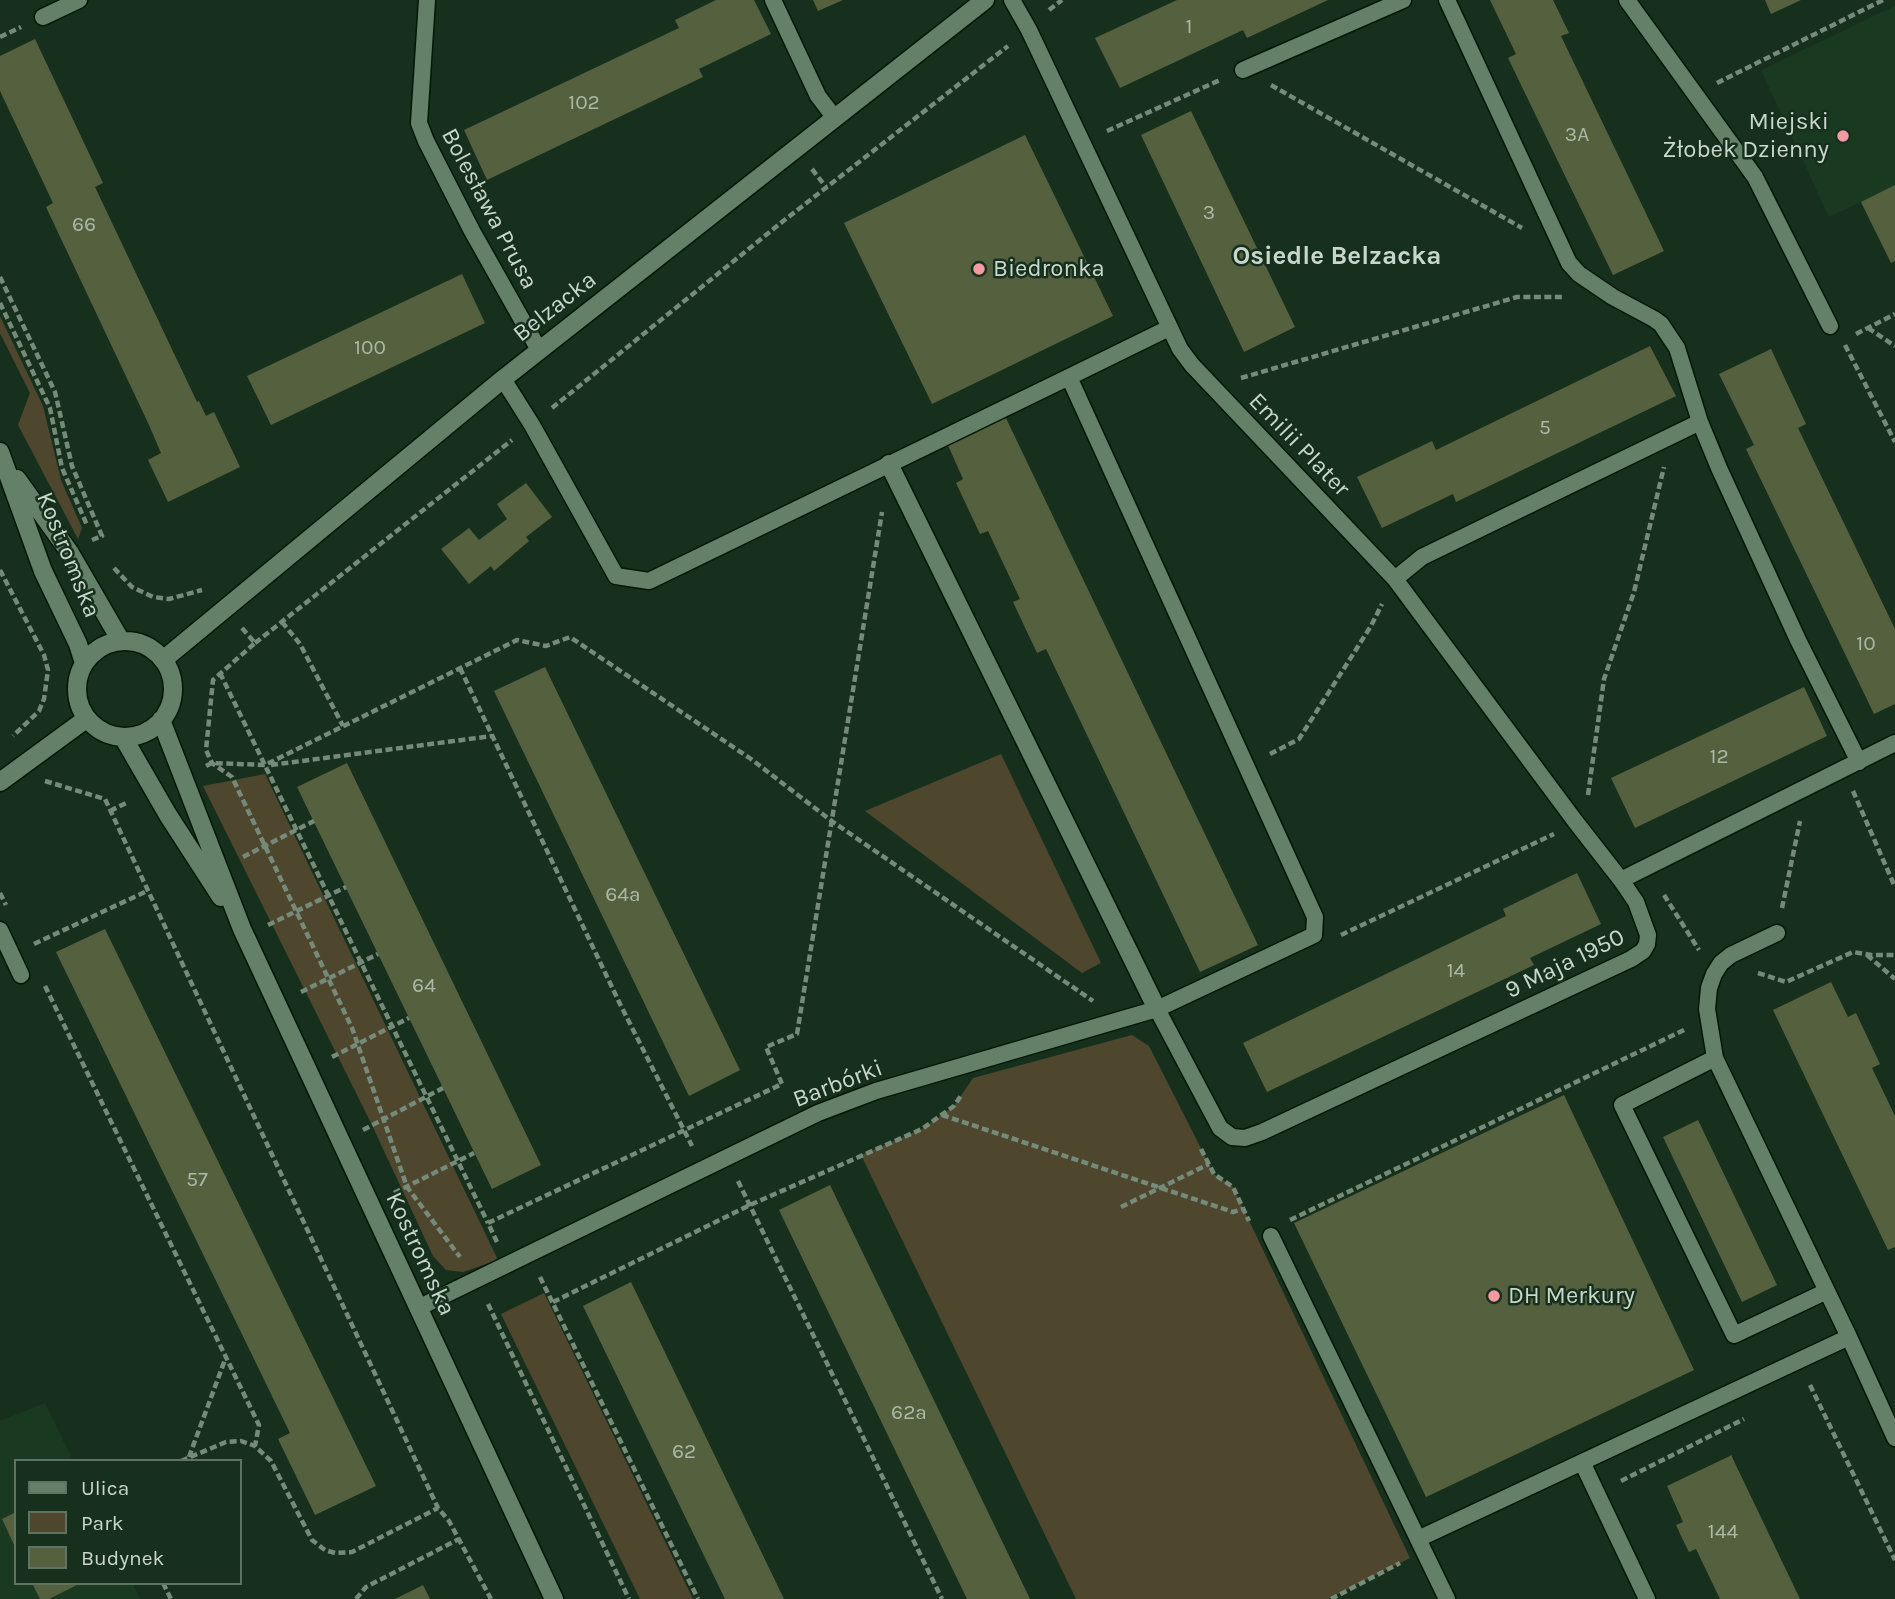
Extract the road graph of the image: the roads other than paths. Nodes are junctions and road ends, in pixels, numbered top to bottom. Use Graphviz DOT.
graph roads {
  1 [pos="79,0"];
  2 [pos="427,0"];
  3 [pos="773,0"];
  4 [pos="985,0"];
  5 [pos="1012,0"];
  6 [pos="1403,0"];
  7 [pos="1447,0"];
  8 [pos="1627,0"];
  9 [pos="43,17"];
  10 [pos="1244,70"];
  11 [pos="834,117"];
  12 [pos="1830,326"];
  13 [pos="1169,328"];
  14 [pos="539,350"];
  15 [pos="1069,377"];
  16 [pos="503,379"];
  17 [pos="1700,422"];
  18 [pos="3,459"];
  19 [pos="889,464"];
  20 [pos="1395,579"];
  21 [pos="121,642"];
  22 [pos="163,660"];
  23 [pos="84,663"];
  24 [pos="86,719"];
  25 [pos="162,720"];
  26 [pos="123,737"];
  27 [pos="1895,743"];
  28 [pos="1859,762"];
  29 [pos="0,782"];
  30 [pos="1621,880"];
  31 [pos="0,930"];
  32 [pos="244,933"];
  33 [pos="1777,933"];
  34 [pos="21,975"];
  35 [pos="1157,1009"];
  36 [pos="1715,1058"];
  37 [pos="1276,1230"];
  38 [pos="1827,1291"];
  39 [pos="418,1308"];
  40 [pos="1849,1337"];
  41 [pos="1895,1438"];
  42 [pos="1582,1462"];
  43 [pos="1418,1539"];
  44 [pos="554,1599"];
  45 [pos="1447,1599"];
  46 [pos="1647,1599"];
  1 -- 9 [label="lane"];
  2 -- 14 [label="lane, Bolesława Prusa"];
  3 -- 11 [label="lane"];
  4 -- 11 [label="street, Belzacka"];
  5 -- 13 [label="lane, Emilii Plater"];
  6 -- 10 [label="lane"];
  7 -- 17 [label="lane"];
  8 -- 12 [label="lane"];
  11 -- 14 [label="street, Belzacka"];
  13 -- 15 [label="lane"];
  13 -- 20 [label="lane, Emilii Plater"];
  14 -- 16 [label="street, Belzacka"];
  15 -- 19 [label="lane"];
  15 -- 35 [label="lane, Barbórki"];
  16 -- 19 [label="lane"];
  16 -- 22 [label="street, Belzacka"];
  17 -- 20 [label="lane"];
  17 -- 28 [label="lane"];
  18 -- 21 [label="street, Kostromska"];
  18 -- 23 [label="street, Kostromska"];
  19 -- 35 [label="street"];
  20 -- 30 [label="lane, Emilii Plater"];
  21 -- 22 [label="street"];
  21 -- 23 [label="street"];
  22 -- 25 [label="street"];
  23 -- 24 [label="street"];
  24 -- 26 [label="street"];
  24 -- 29 [label="street"];
  25 -- 26 [label="street"];
  25 -- 32 [label="street, Kostromska"];
  26 -- 32 [label="street, Kostromska"];
  27 -- 28 [label="lane"];
  28 -- 30 [label="lane"];
  30 -- 35 [label="lane, 9 Maja 1950"];
  31 -- 34 [label="lane"];
  32 -- 39 [label="street, Kostromska"];
  33 -- 36 [label="lane"];
  35 -- 39 [label="lane, Barbórki"];
  36 -- 38 [label="lane"];
  36 -- 38 [label="lane"];
  37 -- 43 [label="lane"];
  38 -- 40 [label="lane"];
  39 -- 44 [label="street, Kostromska"];
  40 -- 41 [label="lane"];
  40 -- 42 [label="lane"];
  42 -- 43 [label="lane"];
  42 -- 46 [label="lane"];
  43 -- 45 [label="lane"];
}
